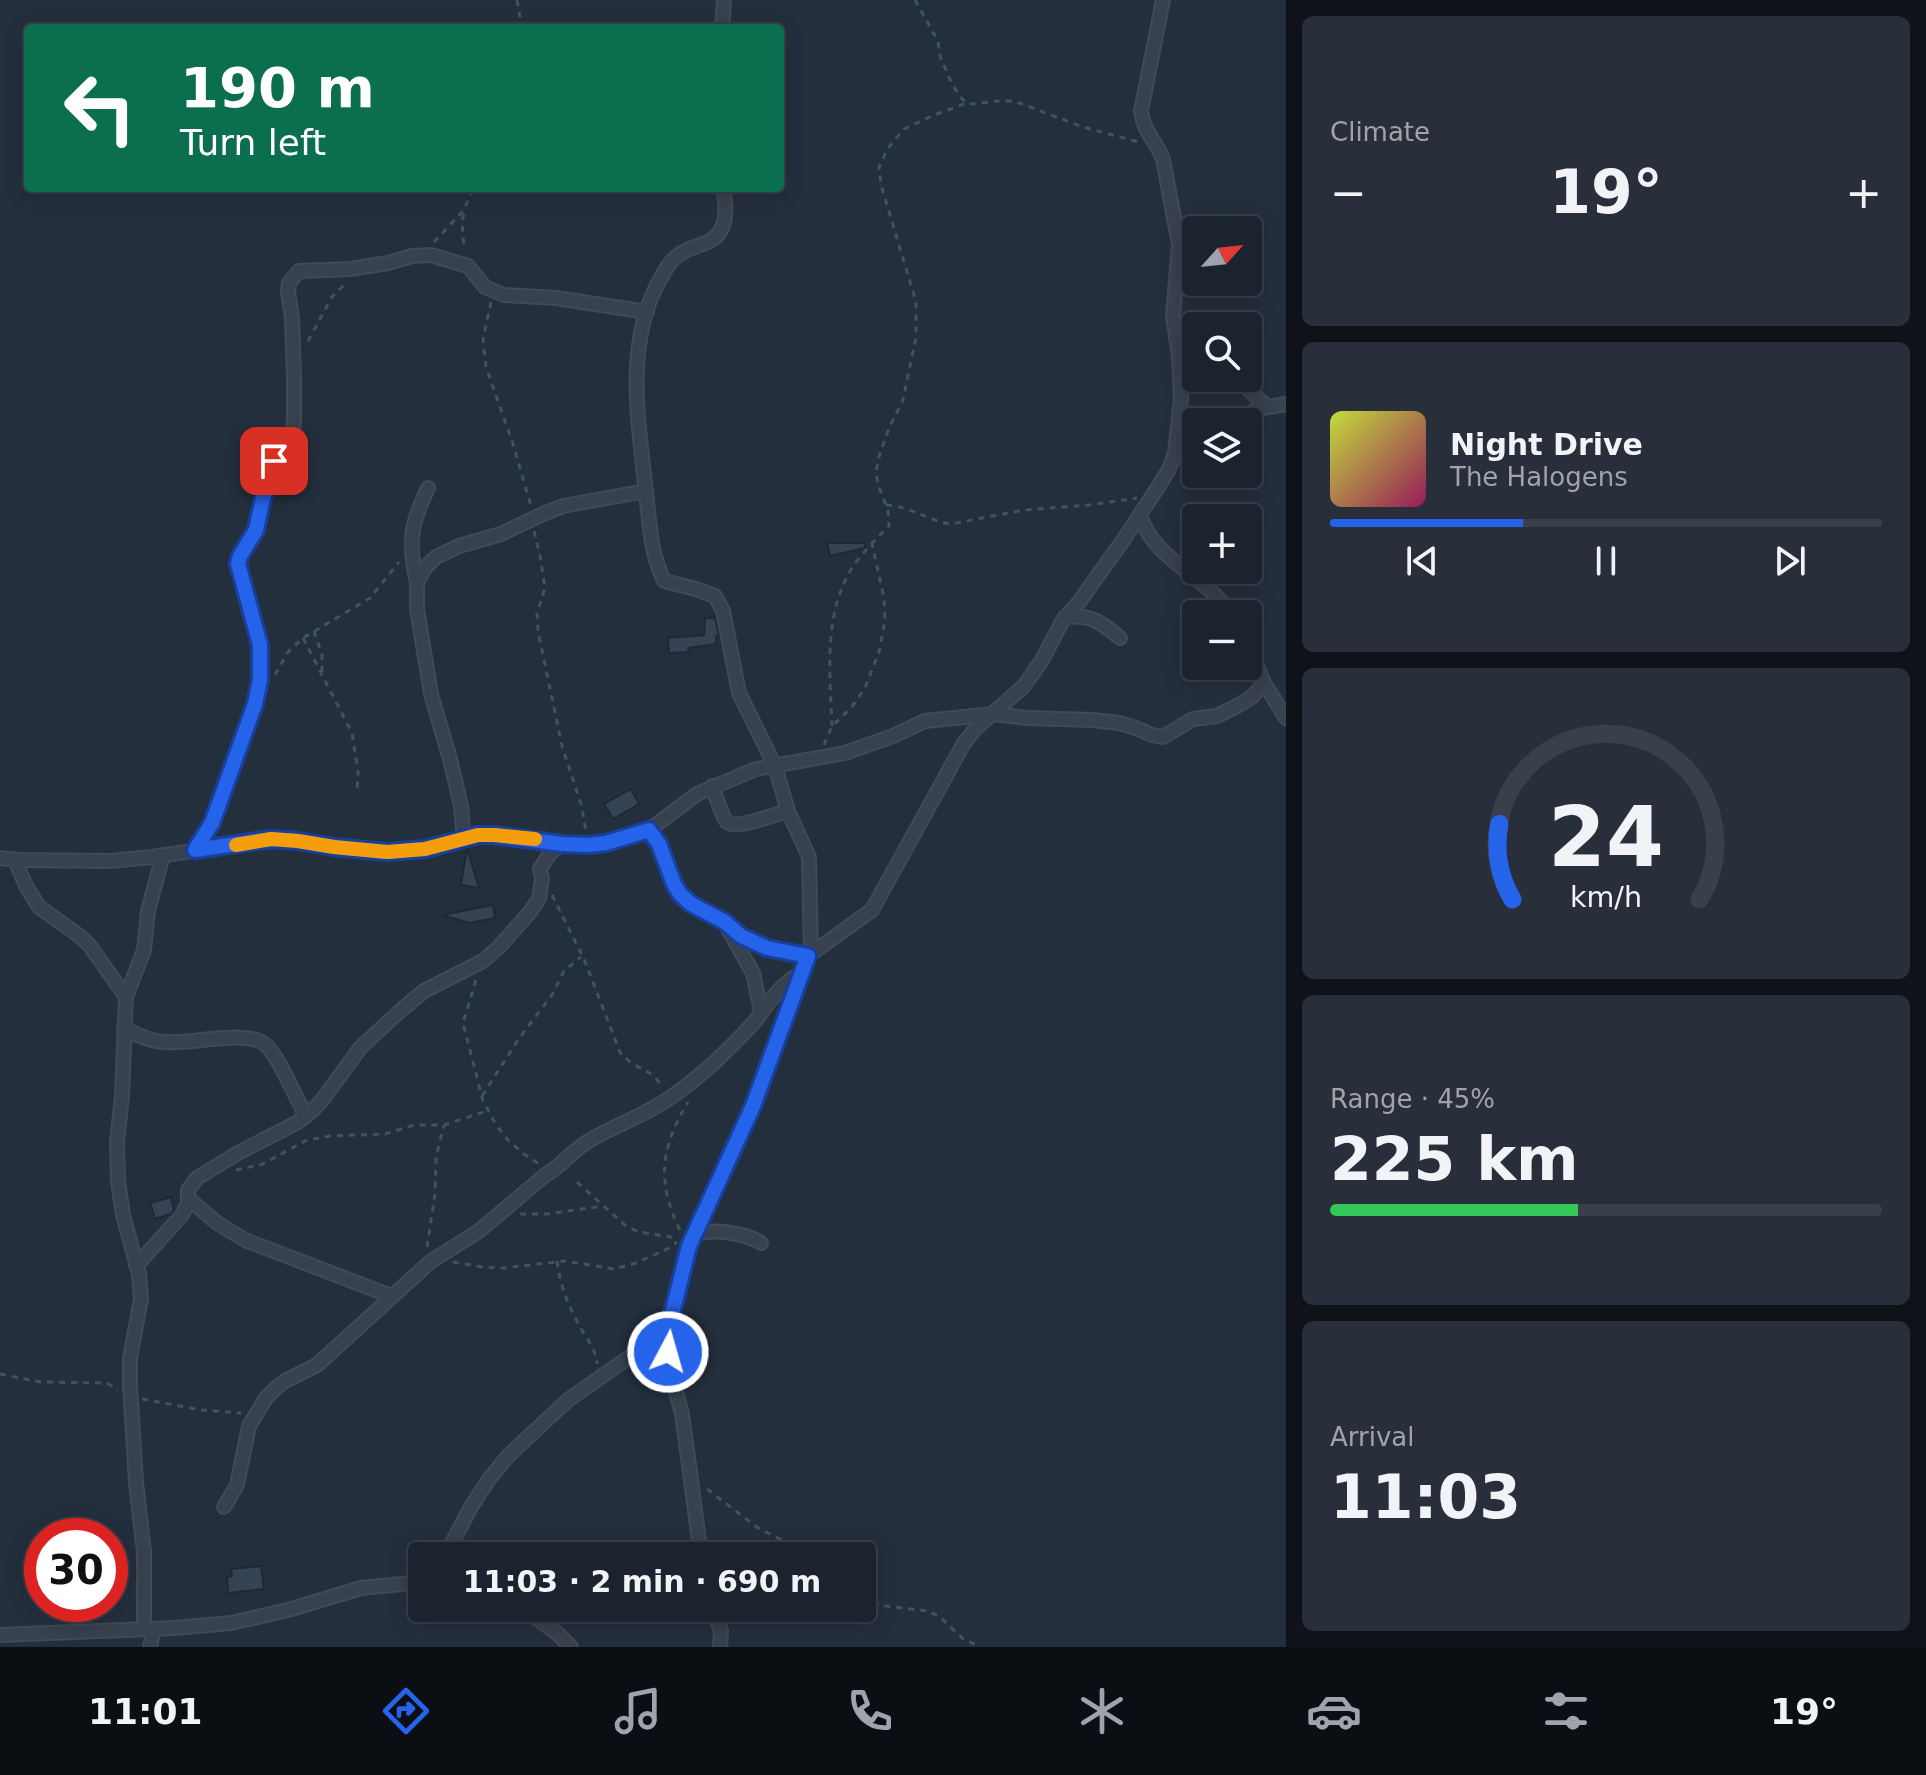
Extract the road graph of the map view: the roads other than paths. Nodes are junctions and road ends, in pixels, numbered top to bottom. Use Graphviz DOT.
graph roads {
  1 [pos="724,0"];
  2 [pos="1163,0"];
  3 [pos="722,24"];
  4 [pos="724,192"];
  5 [pos="647,312"];
  6 [pos="1176,338"];
  7 [pos="1182,342"];
  8 [pos="1251,392"];
  9 [pos="1286,404"];
  10 [pos="1267,407"];
  11 [pos="1262,408"];
  12 [pos="1182,455"];
  13 [pos="1173,460"];
  14 [pos="428,488"];
  15 [pos="646,491"];
  16 [pos="1140,515"];
  17 [pos="417,583"];
  18 [pos="1219,600"];
  19 [pos="1065,617"];
  20 [pos="1120,638"];
  21 [pos="1262,678"];
  22 [pos="1264,683"];
  23 [pos="994,714"];
  24 [pos="1286,718"];
  25 [pos="775,766"];
  26 [pos="712,786"];
  27 [pos="788,811"];
  28 [pos="649,830"];
  29 [pos="464,840"];
  30 [pos="562,844"];
  31 [pos="195,850"];
  32 [pos="163,855"];
  33 [pos="0,858"];
  34 [pos="15,860"];
  35 [pos="725,922"];
  36 [pos="810,955"];
  37 [pos="801,973"];
  38 [pos="126,997"];
  39 [pos="761,1012"];
  40 [pos="124,1028"];
  41 [pos="306,1116"];
  42 [pos="188,1198"];
  43 [pos="694,1234"];
  44 [pos="761,1243"];
  45 [pos="136,1266"];
  46 [pos="391,1296"];
  47 [pos="673,1310"];
  48 [pos="224,1507"];
  49 [pos="452,1542"];
  50 [pos="699,1542"];
  51 [pos="408,1583"];
  52 [pos="542,1622"];
  53 [pos="718,1622"];
  54 [pos="149,1629"];
  55 [pos="0,1635"];
  56 [pos="150,1647"];
  57 [pos="571,1647"];
  58 [pos="720,1647"];
  1 -- 3 [label="street"];
  2 -- 6 [label="street"];
  4 -- 5 [label="street"];
  5 -- 15 [label="street"];
  5 -- 31 [label="street"];
  6 -- 7 [label="street"];
  6 -- 13 [label="street"];
  8 -- 10 [label="street"];
  9 -- 10 [label="street"];
  10 -- 11 [label="street"];
  12 -- 13 [label="street"];
  13 -- 16 [label="street"];
  14 -- 17 [label="street"];
  15 -- 17 [label="street"];
  15 -- 25 [label="street"];
  16 -- 18 [label="street"];
  16 -- 19 [label="street"];
  17 -- 29 [label="street"];
  19 -- 20 [label="street"];
  19 -- 23 [label="street"];
  21 -- 22 [label="street"];
  22 -- 23 [label="street"];
  22 -- 24 [label="street"];
  23 -- 25 [label="street"];
  23 -- 36 [label="street"];
  25 -- 26 [label="street"];
  25 -- 27 [label="street"];
  26 -- 27 [label="street"];
  26 -- 28 [label="street"];
  27 -- 36 [label="street"];
  28 -- 30 [label="street"];
  28 -- 35 [label="street"];
  29 -- 30 [label="street"];
  29 -- 31 [label="street"];
  30 -- 41 [label="street"];
  31 -- 32 [label="street"];
  32 -- 34 [label="street"];
  32 -- 38 [label="street"];
  33 -- 34 [label="street"];
  34 -- 38 [label="street"];
  35 -- 36 [label="street"];
  35 -- 39 [label="street"];
  36 -- 37 [label="street"];
  37 -- 39 [label="street"];
  37 -- 43 [label="street"];
  38 -- 40 [label="street"];
  39 -- 46 [label="street"];
  40 -- 41 [label="street"];
  40 -- 45 [label="street"];
  41 -- 42 [label="street"];
  42 -- 45 [label="street"];
  42 -- 46 [label="street"];
  43 -- 44 [label="street"];
  43 -- 47 [label="street"];
  45 -- 54 [label="street"];
  46 -- 48 [label="street"];
  47 -- 49 [label="street"];
  47 -- 50 [label="street"];
  51 -- 54 [label="street"];
  52 -- 57 [label="street"];
  53 -- 58 [label="street"];
  54 -- 55 [label="street"];
  54 -- 56 [label="street"];
}
